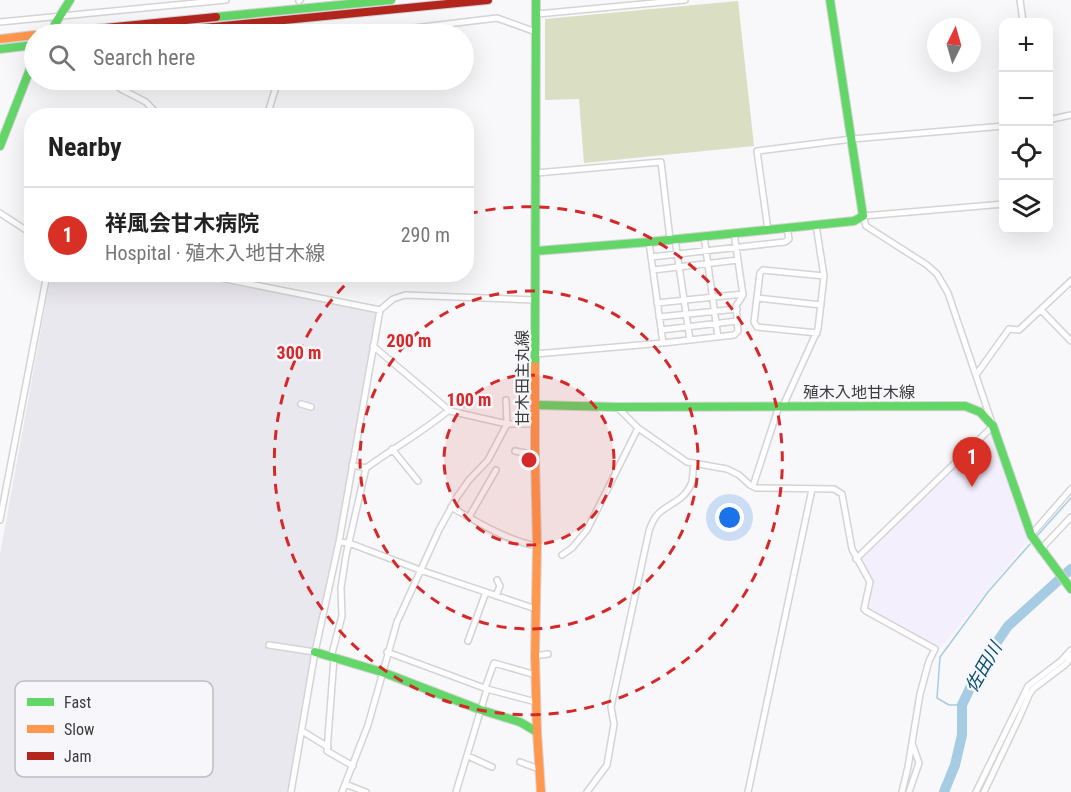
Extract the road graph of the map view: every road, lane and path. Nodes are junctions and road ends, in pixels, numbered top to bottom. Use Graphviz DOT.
graph roads {
  1 [pos="70,0"];
  2 [pos="226,0"];
  3 [pos="391,0"];
  4 [pos="488,0"];
  5 [pos="536,0"];
  6 [pos="686,0"];
  7 [pos="830,0"];
  8 [pos="1020,0"];
  9 [pos="671,1"];
  10 [pos="185,2"];
  11 [pos="537,14"];
  12 [pos="60,16"];
  13 [pos="1022,18"];
  14 [pos="0,22"];
  15 [pos="55,24"];
  16 [pos="146,24"];
  17 [pos="244,24"];
  18 [pos="447,24"];
  19 [pos="536,32"];
  20 [pos="24,36"];
  21 [pos="0,39"];
  22 [pos="24,46"];
  23 [pos="0,49"];
  24 [pos="24,85"];
  25 [pos="123,90"];
  26 [pos="275,90"];
  27 [pos="152,108"];
  28 [pos="269,108"];
  29 [pos="1071,115"];
  30 [pos="1053,119"];
  31 [pos="999,126"];
  32 [pos="852,139"];
  33 [pos="0,146"];
  34 [pos="536,173"];
  35 [pos="999,204"];
  36 [pos="0,213"];
  37 [pos="862,216"];
  38 [pos="816,225"];
  39 [pos="788,228"];
  40 [pos="24,229"];
  41 [pos="768,230"];
  42 [pos="734,233"];
  43 [pos="704,236"];
  44 [pos="673,239"];
  45 [pos="649,242"];
  46 [pos="736,248"];
  47 [pos="536,251"];
  48 [pos="706,251"];
  49 [pos="678,254"];
  50 [pos="651,257"];
  51 [pos="738,260"];
  52 [pos="708,264"];
  53 [pos="679,267"];
  54 [pos="653,270"];
  55 [pos="824,276"];
  56 [pos="1071,281"];
  57 [pos="45,282"];
  58 [pos="242,282"];
  59 [pos="743,294"];
  60 [pos="713,297"];
  61 [pos="757,298"];
  62 [pos="536,300"];
  63 [pos="684,301"];
  64 [pos="657,303"];
  65 [pos="821,305"];
  66 [pos="737,309"];
  67 [pos="380,310"];
  68 [pos="1041,310"];
  69 [pos="715,311"];
  70 [pos="686,314"];
  71 [pos="659,317"];
  72 [pos="737,321"];
  73 [pos="716,324"];
  74 [pos="688,327"];
  75 [pos="661,330"];
  76 [pos="817,333"];
  77 [pos="718,337"];
  78 [pos="690,340"];
  79 [pos="1071,341"];
  80 [pos="663,343"];
  81 [pos="373,346"];
  82 [pos="535,354"];
  83 [pos="976,375"];
  84 [pos="506,400"];
  85 [pos="301,404"];
  86 [pos="536,405"];
  87 [pos="781,406"];
  88 [pos="311,407"];
  89 [pos="617,407"];
  90 [pos="449,410"];
  91 [pos="507,424"];
  92 [pos="535,424"];
  93 [pos="993,426"];
  94 [pos="638,428"];
  95 [pos="392,449"];
  96 [pos="515,451"];
  97 [pos="535,455"];
  98 [pos="694,463"];
  99 [pos="352,465"];
  100 [pos="366,468"];
  101 [pos="496,470"];
  102 [pos="418,481"];
  103 [pos="753,486"];
  104 [pos="812,489"];
  105 [pos="1071,489"];
  106 [pos="452,507"];
  107 [pos="344,511"];
  108 [pos="356,513"];
  109 [pos="469,517"];
  110 [pos="1071,517"];
  111 [pos="0,520"];
  112 [pos="1031,535"];
  113 [pos="339,542"];
  114 [pos="349,543"];
  115 [pos="537,546"];
  116 [pos="1042,552"];
  117 [pos="336,553"];
  118 [pos="346,555"];
  119 [pos="562,555"];
  120 [pos="856,559"];
  121 [pos="420,570"];
  122 [pos="497,580"];
  123 [pos="1071,588"];
  124 [pos="486,592"];
  125 [pos="496,596"];
  126 [pos="536,609"];
  127 [pos="468,641"];
  128 [pos="269,645"];
  129 [pos="1071,650"];
  130 [pos="315,652"];
  131 [pos="387,652"];
  132 [pos="548,654"];
  133 [pos="535,656"];
  134 [pos="332,657"];
  135 [pos="1071,657"];
  136 [pos="382,672"];
  137 [pos="536,675"];
  138 [pos="486,689"];
  139 [pos="536,702"];
  140 [pos="481,710"];
  141 [pos="302,731"];
  142 [pos="537,732"];
  143 [pos="912,742"];
  144 [pos="328,747"];
  145 [pos="468,756"];
  146 [pos="520,762"];
  147 [pos="353,766"];
  148 [pos="492,767"];
  149 [pos="539,769"];
  150 [pos="345,784"];
  151 [pos="291,792"];
  152 [pos="342,792"];
  153 [pos="366,792"];
  154 [pos="456,792"];
  155 [pos="541,792"];
  156 [pos="587,792"];
  157 [pos="747,792"];
  158 [pos="902,792"];
  159 [pos="909,792"];
  160 [pos="976,792"];
  161 [pos="984,792"];
  1 -- 12 [label="main road"];
  2 -- 10 [label="street"];
  3 -- 16 [label="main road"];
  4 -- 17 [label="main road"];
  5 -- 11 [label="main road, 甘木田主丸線"];
  6 -- 9 [label="street"];
  7 -- 32 [label="main road"];
  8 -- 13 [label="street"];
  9 -- 11 [label="street"];
  10 -- 12 [label="street"];
  11 -- 19 [label="main road, 甘木田主丸線"];
  12 -- 14 [label="street"];
  12 -- 15 [label="main road"];
  18 -- 19 [label="street"];
  19 -- 34 [label="main road, 甘木田主丸線"];
  20 -- 21 [label="main road"];
  22 -- 23 [label="main road"];
  24 -- 33 [label="main road"];
  25 -- 27 [label="street"];
  26 -- 28 [label="street"];
  29 -- 30 [label="street"];
  31 -- 32 [label="street"];
  32 -- 37 [label="main road"];
  32 -- 41 [label="street"];
  34 -- 44 [label="street"];
  34 -- 47 [label="main road, 甘木田主丸線"];
  35 -- 37 [label="street"];
  36 -- 40 [label="street"];
  37 -- 38 [label="main road"];
  37 -- 83 [label="street"];
  38 -- 39 [label="main road"];
  38 -- 55 [label="street"];
  39 -- 41 [label="main road"];
  39 -- 46 [label="street"];
  41 -- 42 [label="main road"];
  42 -- 43 [label="main road"];
  42 -- 46 [label="street"];
  43 -- 44 [label="main road"];
  43 -- 48 [label="street"];
  44 -- 45 [label="main road"];
  44 -- 49 [label="street"];
  45 -- 47 [label="main road"];
  45 -- 50 [label="street"];
  46 -- 48 [label="street"];
  46 -- 51 [label="street"];
  47 -- 62 [label="main road, 甘木田主丸線"];
  48 -- 49 [label="street"];
  48 -- 52 [label="street"];
  49 -- 50 [label="street"];
  49 -- 53 [label="street"];
  50 -- 54 [label="street"];
  51 -- 52 [label="street"];
  51 -- 59 [label="street"];
  52 -- 53 [label="street"];
  52 -- 60 [label="street"];
  53 -- 54 [label="street"];
  53 -- 63 [label="street"];
  54 -- 64 [label="street"];
  55 -- 61 [label="street"];
  55 -- 65 [label="street"];
  56 -- 68 [label="street"];
  57 -- 111 [label="street"];
  58 -- 67 [label="street"];
  59 -- 60 [label="street"];
  59 -- 66 [label="street"];
  60 -- 63 [label="street"];
  60 -- 69 [label="street"];
  61 -- 65 [label="street"];
  61 -- 76 [label="street"];
  62 -- 67 [label="street"];
  62 -- 82 [label="main road, 甘木田主丸線"];
  63 -- 64 [label="street"];
  63 -- 70 [label="street"];
  64 -- 71 [label="street"];
  65 -- 76 [label="street"];
  66 -- 69 [label="street"];
  66 -- 72 [label="street"];
  67 -- 81 [label="street"];
  68 -- 79 [label="street"];
  68 -- 83 [label="street"];
  69 -- 70 [label="street"];
  69 -- 73 [label="street"];
  70 -- 71 [label="street"];
  70 -- 74 [label="street"];
  71 -- 75 [label="street"];
  72 -- 73 [label="street"];
  72 -- 77 [label="street"];
  73 -- 74 [label="street"];
  73 -- 77 [label="street"];
  74 -- 75 [label="street"];
  74 -- 78 [label="street"];
  75 -- 80 [label="street"];
  76 -- 87 [label="street"];
  77 -- 78 [label="street"];
  78 -- 80 [label="street"];
  80 -- 82 [label="street"];
  81 -- 90 [label="street"];
  81 -- 99 [label="street"];
  82 -- 86 [label="main road, 甘木田主丸線"];
  83 -- 93 [label="street"];
  84 -- 91 [label="street"];
  85 -- 88 [label="street"];
  86 -- 89 [label="main road, 殖木入地甘木線"];
  86 -- 92 [label="main road, 甘木田主丸線"];
  87 -- 89 [label="main road, 殖木入地甘木線"];
  87 -- 93 [label="main road, 殖木入地甘木線"];
  87 -- 103 [label="street"];
  89 -- 94 [label="street"];
  90 -- 91 [label="street"];
  90 -- 95 [label="street"];
  91 -- 92 [label="street"];
  91 -- 106 [label="street"];
  92 -- 97 [label="main road, 甘木田主丸線"];
  93 -- 112 [label="main road"];
  93 -- 120 [label="street"];
  94 -- 98 [label="street"];
  94 -- 119 [label="street"];
  95 -- 100 [label="street"];
  95 -- 102 [label="street"];
  96 -- 97 [label="street"];
  97 -- 115 [label="main road, 甘木田主丸線"];
  98 -- 103 [label="street"];
  98 -- 156 [label="street"];
  99 -- 100 [label="street"];
  99 -- 107 [label="street"];
  100 -- 108 [label="street"];
  101 -- 109 [label="street"];
  103 -- 104 [label="street"];
  104 -- 120 [label="street"];
  104 -- 157 [label="street"];
  105 -- 112 [label="street"];
  106 -- 109 [label="street"];
  106 -- 121 [label="street"];
  107 -- 108 [label="street"];
  107 -- 113 [label="street"];
  108 -- 114 [label="street"];
  109 -- 115 [label="street"];
  110 -- 116 [label="street"];
  112 -- 116 [label="main road"];
  113 -- 114 [label="street"];
  113 -- 117 [label="street"];
  114 -- 118 [label="street"];
  114 -- 121 [label="street"];
  115 -- 126 [label="main road, 甘木田主丸線"];
  116 -- 123 [label="main road"];
  117 -- 118 [label="street"];
  117 -- 130 [label="street"];
  118 -- 134 [label="street"];
  120 -- 143 [label="street"];
  121 -- 124 [label="street"];
  121 -- 131 [label="street"];
  122 -- 125 [label="street"];
  124 -- 125 [label="street"];
  124 -- 127 [label="street"];
  125 -- 126 [label="street"];
  126 -- 133 [label="main road, 甘木田主丸線"];
  128 -- 130 [label="street"];
  129 -- 160 [label="street"];
  130 -- 134 [label="main road"];
  130 -- 141 [label="street"];
  131 -- 136 [label="street"];
  131 -- 138 [label="street"];
  132 -- 133 [label="street"];
  133 -- 137 [label="main road, 甘木田主丸線"];
  134 -- 136 [label="main road"];
  134 -- 144 [label="street"];
  135 -- 161 [label="street"];
  136 -- 140 [label="main road"];
  136 -- 147 [label="street"];
  137 -- 138 [label="street"];
  137 -- 139 [label="main road, 甘木田主丸線"];
  138 -- 139 [label="street"];
  138 -- 140 [label="street"];
  139 -- 142 [label="main road, 甘木田主丸線"];
  140 -- 142 [label="main road"];
  140 -- 145 [label="street"];
  141 -- 144 [label="street"];
  141 -- 151 [label="street"];
  142 -- 149 [label="main road, 甘木田主丸線"];
  143 -- 158 [label="street"];
  143 -- 159 [label="street"];
  144 -- 147 [label="street"];
  145 -- 148 [label="street"];
  145 -- 154 [label="street"];
  146 -- 149 [label="street"];
  147 -- 150 [label="street"];
  149 -- 155 [label="main road, 甘木田主丸線"];
  150 -- 152 [label="street"];
  150 -- 153 [label="street"];
}
